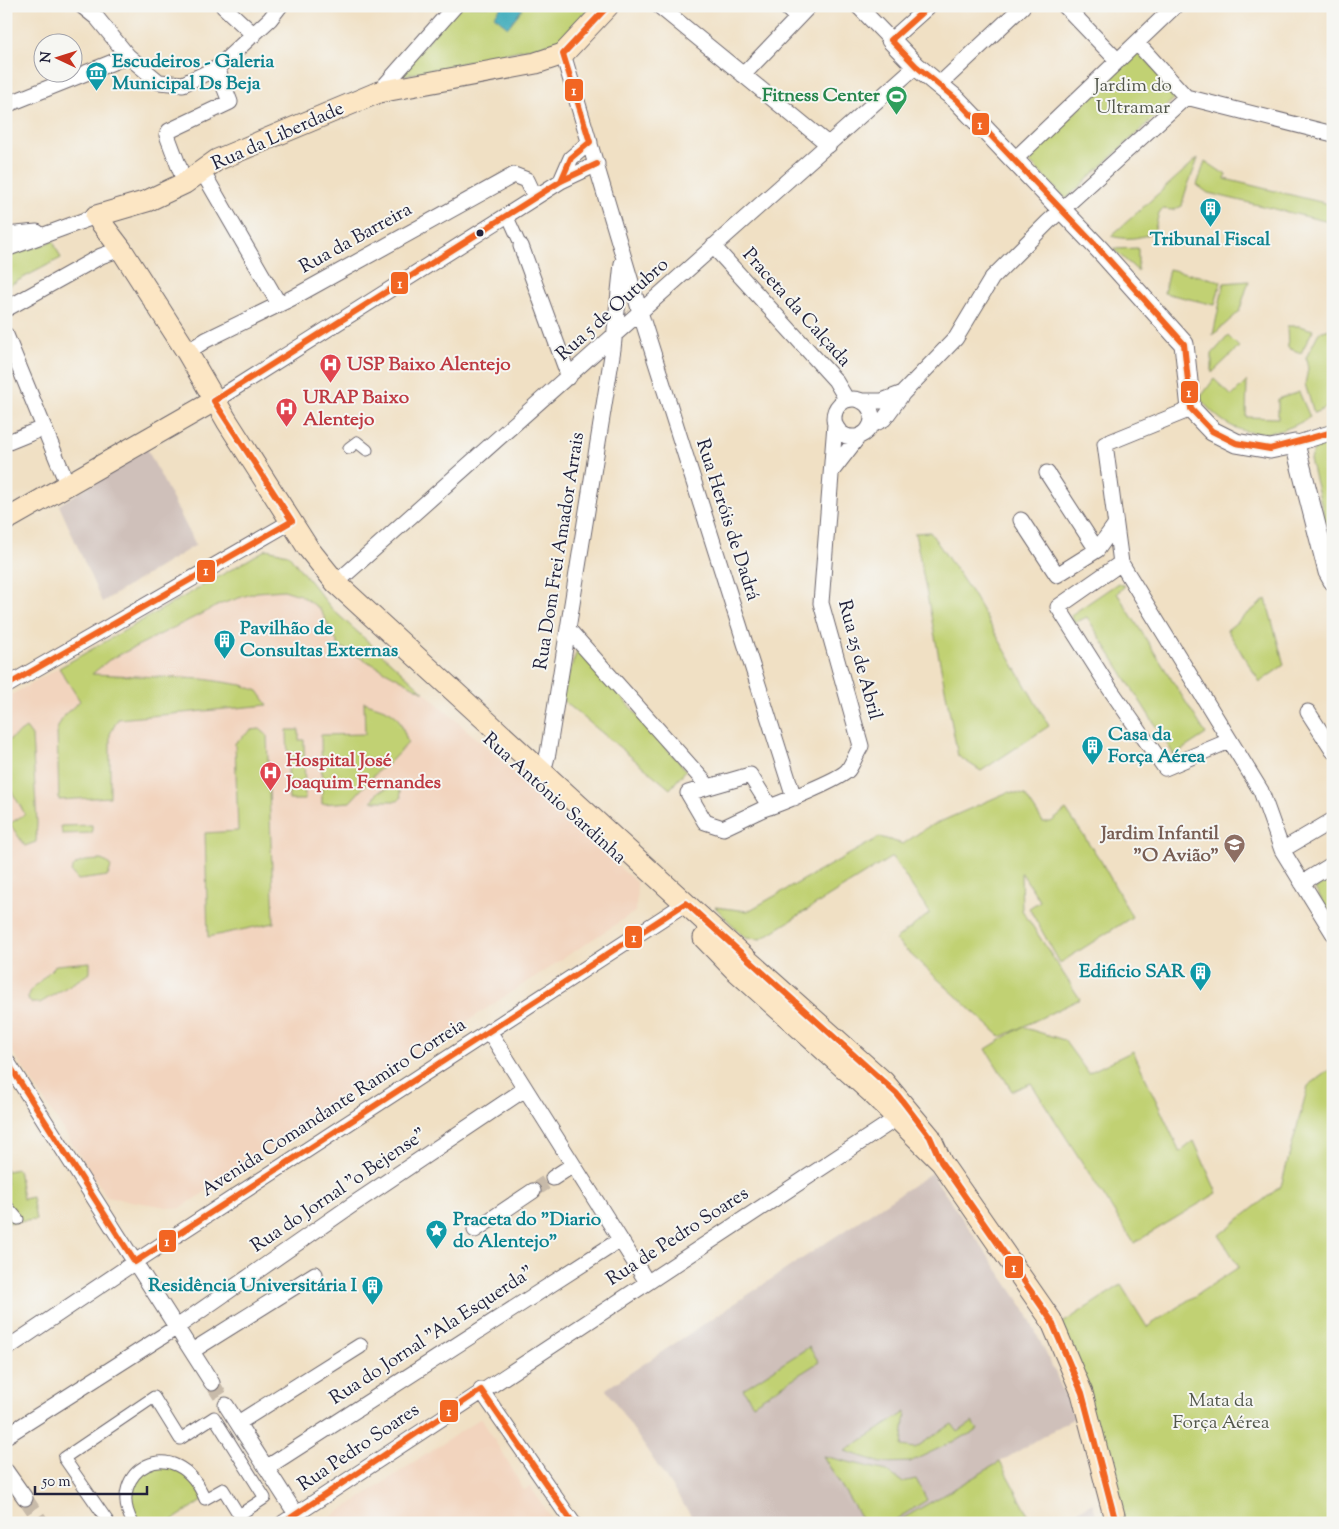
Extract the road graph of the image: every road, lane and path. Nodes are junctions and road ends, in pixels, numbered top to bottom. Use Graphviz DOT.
graph roads {
  1 [pos="82,6"];
  2 [pos="223,6"];
  3 [pos="280,6"];
  4 [pos="455,6"];
  5 [pos="608,6"];
  6 [pos="659,6"];
  7 [pos="785,6"];
  8 [pos="809,6"];
  9 [pos="858,6"];
  10 [pos="929,6"];
  11 [pos="1023,6"];
  12 [pos="1065,6"];
  13 [pos="1175,6"];
  14 [pos="797,18"];
  15 [pos="254,35"];
  16 [pos="891,40"];
  17 [pos="1137,43"];
  18 [pos="563,54"];
  19 [pos="128,56"];
  20 [pos="1118,61"];
  21 [pos="916,66"];
  22 [pos="218,68"];
  23 [pos="743,75"];
  24 [pos="940,84"];
  25 [pos="379,92"];
  26 [pos="1186,97"];
  27 [pos="6,105"];
  28 [pos="1333,134"];
  29 [pos="590,142"];
  30 [pos="828,145"];
  31 [pos="1013,161"];
  32 [pos="597,164"];
  33 [pos="193,177"];
  34 [pos="561,181"];
  35 [pos="535,197"];
  36 [pos="1060,210"];
  37 [pos="507,215"];
  38 [pos="96,216"];
  39 [pos="53,231"];
  40 [pos="6,235"];
  41 [pos="521,246"];
  42 [pos="713,246"];
  43 [pos="121,249"];
  44 [pos="6,250"];
  45 [pos="623,254"];
  46 [pos="279,304"];
  47 [pos="6,309"];
  48 [pos="640,312"];
  49 [pos="6,335"];
  50 [pos="615,336"];
  51 [pos="187,352"];
  52 [pos="569,377"];
  53 [pos="902,393"];
  54 [pos="214,400"];
  55 [pos="854,400"];
  56 [pos="1191,409"];
  57 [pos="835,424"];
  58 [pos="43,428"];
  59 [pos="865,431"];
  60 [pos="1333,432"];
  61 [pos="6,443"];
  62 [pos="1295,444"];
  63 [pos="349,448"];
  64 [pos="367,450"];
  65 [pos="832,470"];
  66 [pos="1047,473"];
  67 [pos="68,486"];
  68 [pos="6,520"];
  69 [pos="1021,520"];
  70 [pos="287,525"];
  71 [pos="1114,525"];
  72 [pos="1097,550"];
  73 [pos="1121,563"];
  74 [pos="1333,581"];
  75 [pos="336,583"];
  76 [pos="568,629"];
  77 [pos="6,686"];
  78 [pos="1308,712"];
  79 [pos="1229,741"];
  80 [pos="1333,750"];
  81 [pos="543,772"];
  82 [pos="709,787"];
  83 [pos="794,798"];
  84 [pos="770,807"];
  85 [pos="1333,820"];
  86 [pos="1282,850"];
  87 [pos="1333,864"];
  88 [pos="1302,883"];
  89 [pos="680,906"];
  90 [pos="1333,933"];
  91 [pos="489,1031"];
  92 [pos="6,1060"];
  93 [pos="12,1078"];
  94 [pos="525,1089"];
  95 [pos="897,1094"];
  96 [pos="897,1118"];
  97 [pos="941,1162"];
  98 [pos="573,1165"];
  99 [pos="553,1178"];
  100 [pos="533,1191"];
  101 [pos="6,1205"];
  102 [pos="18,1218"];
  103 [pos="475,1230"];
  104 [pos="620,1240"];
  105 [pos="135,1262"];
  106 [pos="315,1274"];
  107 [pos="647,1282"];
  108 [pos="177,1327"];
  109 [pos="360,1346"];
  110 [pos="6,1349"];
  111 [pos="192,1351"];
  112 [pos="212,1383"];
  113 [pos="481,1390"];
  114 [pos="226,1404"];
  115 [pos="238,1423"];
  116 [pos="6,1436"];
  117 [pos="266,1468"];
  118 [pos="6,1471"];
  119 [pos="10,1487"];
  120 [pos="25,1498"];
  121 [pos="296,1514"];
  122 [pos="109,1523"];
  123 [pos="133,1523"];
  124 [pos="283,1523"];
  125 [pos="573,1523"];
  126 [pos="1116,1523"];
  1 -- 19 [label="street"];
  2 -- 15 [label="street"];
  3 -- 15 [label="street"];
  4 -- 25 [label="street"];
  5 -- 18 [label="main road"];
  6 -- 23 [label="street"];
  7 -- 14 [label="street"];
  8 -- 14 [label="street"];
  9 -- 16 [label="street"];
  10 -- 16 [label="street"];
  11 -- 24 [label="street"];
  12 -- 20 [label="street"];
  13 -- 17 [label="street"];
  14 -- 23 [label="street"];
  15 -- 22 [label="street"];
  16 -- 21 [label="street"];
  17 -- 20 [label="street"];
  17 -- 26 [label="street"];
  18 -- 25 [label="main road, Rua da Liberdade"];
  18 -- 29 [label="street, Rua Heróis de Dadrá"];
  19 -- 22 [label="street"];
  19 -- 27 [label="street"];
  20 -- 31 [label="street"];
  21 -- 24 [label="street"];
  21 -- 30 [label="street, Rua 5 de Outubro"];
  22 -- 33 [label="street"];
  23 -- 30 [label="street"];
  24 -- 31 [label="street"];
  25 -- 33 [label="main road, Rua da Liberdade"];
  26 -- 28 [label="street"];
  26 -- 36 [label="street"];
  29 -- 32 [label="street, Rua Heróis de Dadrá"];
  29 -- 34 [label="street"];
  30 -- 42 [label="street, Rua 5 de Outubro"];
  31 -- 36 [label="street"];
  32 -- 34 [label="street"];
  32 -- 45 [label="street, Rua Heróis de Dadrá"];
  33 -- 38 [label="main road, Rua da Liberdade"];
  33 -- 46 [label="street"];
  34 -- 35 [label="street"];
  35 -- 37 [label="street"];
  35 -- 46 [label="street, Rua da Barreira"];
  36 -- 53 [label="street"];
  36 -- 56 [label="street"];
  37 -- 41 [label="street"];
  37 -- 54 [label="street"];
  38 -- 39 [label="street"];
  38 -- 43 [label="main road, Rua António Sardinha"];
  39 -- 40 [label="street"];
  39 -- 44 [label="street"];
  41 -- 52 [label="street"];
  42 -- 48 [label="street, Rua 5 de Outubro"];
  42 -- 55 [label="street, Praceta da Calçada"];
  43 -- 47 [label="street"];
  43 -- 51 [label="main road, Rua António Sardinha"];
  45 -- 48 [label="street, Rua Heróis de Dadrá"];
  45 -- 50 [label="street, Rua Dom Frei Amador Arrais"];
  46 -- 51 [label="street, Rua da Barreira"];
  48 -- 50 [label="street, Rua 5 de Outubro"];
  48 -- 83 [label="street, Rua Heróis de Dadrá"];
  49 -- 58 [label="street"];
  50 -- 52 [label="street, Rua 5 de Outubro"];
  50 -- 76 [label="street, Rua Dom Frei Amador Arrais"];
  51 -- 54 [label="main road, Rua António Sardinha"];
  52 -- 75 [label="street, Rua 5 de Outubro"];
  53 -- 55 [label="street"];
  53 -- 59 [label="street"];
  54 -- 67 [label="main road"];
  54 -- 70 [label="main road, Rua António Sardinha"];
  55 -- 57 [label="street"];
  55 -- 59 [label="street, Praceta da Calçada"];
  56 -- 62 [label="street"];
  56 -- 71 [label="street"];
  57 -- 59 [label="street"];
  57 -- 65 [label="street, Rua 25 de Abril"];
  58 -- 61 [label="street"];
  58 -- 67 [label="street"];
  59 -- 65 [label="street"];
  60 -- 62 [label="street"];
  62 -- 74 [label="street"];
  63 -- 64 [label="street"];
  65 -- 83 [label="street, Rua 25 de Abril"];
  66 -- 72 [label="street"];
  67 -- 68 [label="main road"];
  69 -- 72 [label="street"];
  70 -- 75 [label="main road, Rua António Sardinha"];
  70 -- 77 [label="street"];
  70 -- 89 [label="main road, Rua António Sardinha"];
  71 -- 72 [label="street"];
  71 -- 73 [label="street"];
  73 -- 79 [label="street"];
  73 -- 79 [label="street"];
  75 -- 81 [label="main road, Rua António Sardinha"];
  76 -- 81 [label="street, Rua Dom Frei Amador Arrais"];
  76 -- 82 [label="street"];
  78 -- 80 [label="street"];
  79 -- 86 [label="street"];
  81 -- 89 [label="main road, Rua António Sardinha"];
  82 -- 84 [label="street, Rua 25 de Abril"];
  82 -- 84 [label="street, Rua 25 de Abril"];
  83 -- 84 [label="street, Rua 25 de Abril"];
  85 -- 86 [label="street"];
  86 -- 88 [label="street"];
  87 -- 88 [label="street"];
  88 -- 90 [label="street"];
  89 -- 91 [label="street, Avenida Comandante Ramiro Correia"];
  89 -- 95 [label="main road, Rua António Sardinha"];
  89 -- 96 [label="main road, Rua António Sardinha"];
  91 -- 94 [label="street"];
  91 -- 105 [label="street, Avenida Comandante Ramiro Correia"];
  92 -- 93 [label="street"];
  93 -- 105 [label="street"];
  94 -- 98 [label="street"];
  94 -- 108 [label="street, Rua do Jornal \"o Bejense\""];
  95 -- 96 [label="street"];
  95 -- 97 [label="main road, Rua António Sardinha"];
  96 -- 97 [label="main road, Rua António Sardinha"];
  96 -- 107 [label="street, Rua de Pedro Soares"];
  97 -- 126 [label="main road, Rua António Sardinha"];
  98 -- 99 [label="street"];
  98 -- 104 [label="street"];
  100 -- 103 [label="street"];
  101 -- 102 [label="street"];
  104 -- 107 [label="street"];
  104 -- 117 [label="street, Rua do Jornal \"Ala Esquerda\""];
  105 -- 108 [label="street"];
  105 -- 110 [label="street, Avenida Comandante Ramiro Correia"];
  106 -- 111 [label="street"];
  107 -- 113 [label="street, Rua de Pedro Soares"];
  108 -- 111 [label="street"];
  108 -- 116 [label="street, Rua do Jornal \"o Bejense\""];
  109 -- 115 [label="street"];
  111 -- 112 [label="street"];
  113 -- 121 [label="street, Rua Pedro Soares"];
  113 -- 125 [label="street"];
  114 -- 115 [label="street"];
  115 -- 117 [label="street"];
  117 -- 121 [label="street"];
  118 -- 119 [label="street"];
  119 -- 120 [label="street"];
  121 -- 124 [label="street, Rua Pedro Soares"];
  122 -- 123 [label="street"];
}
